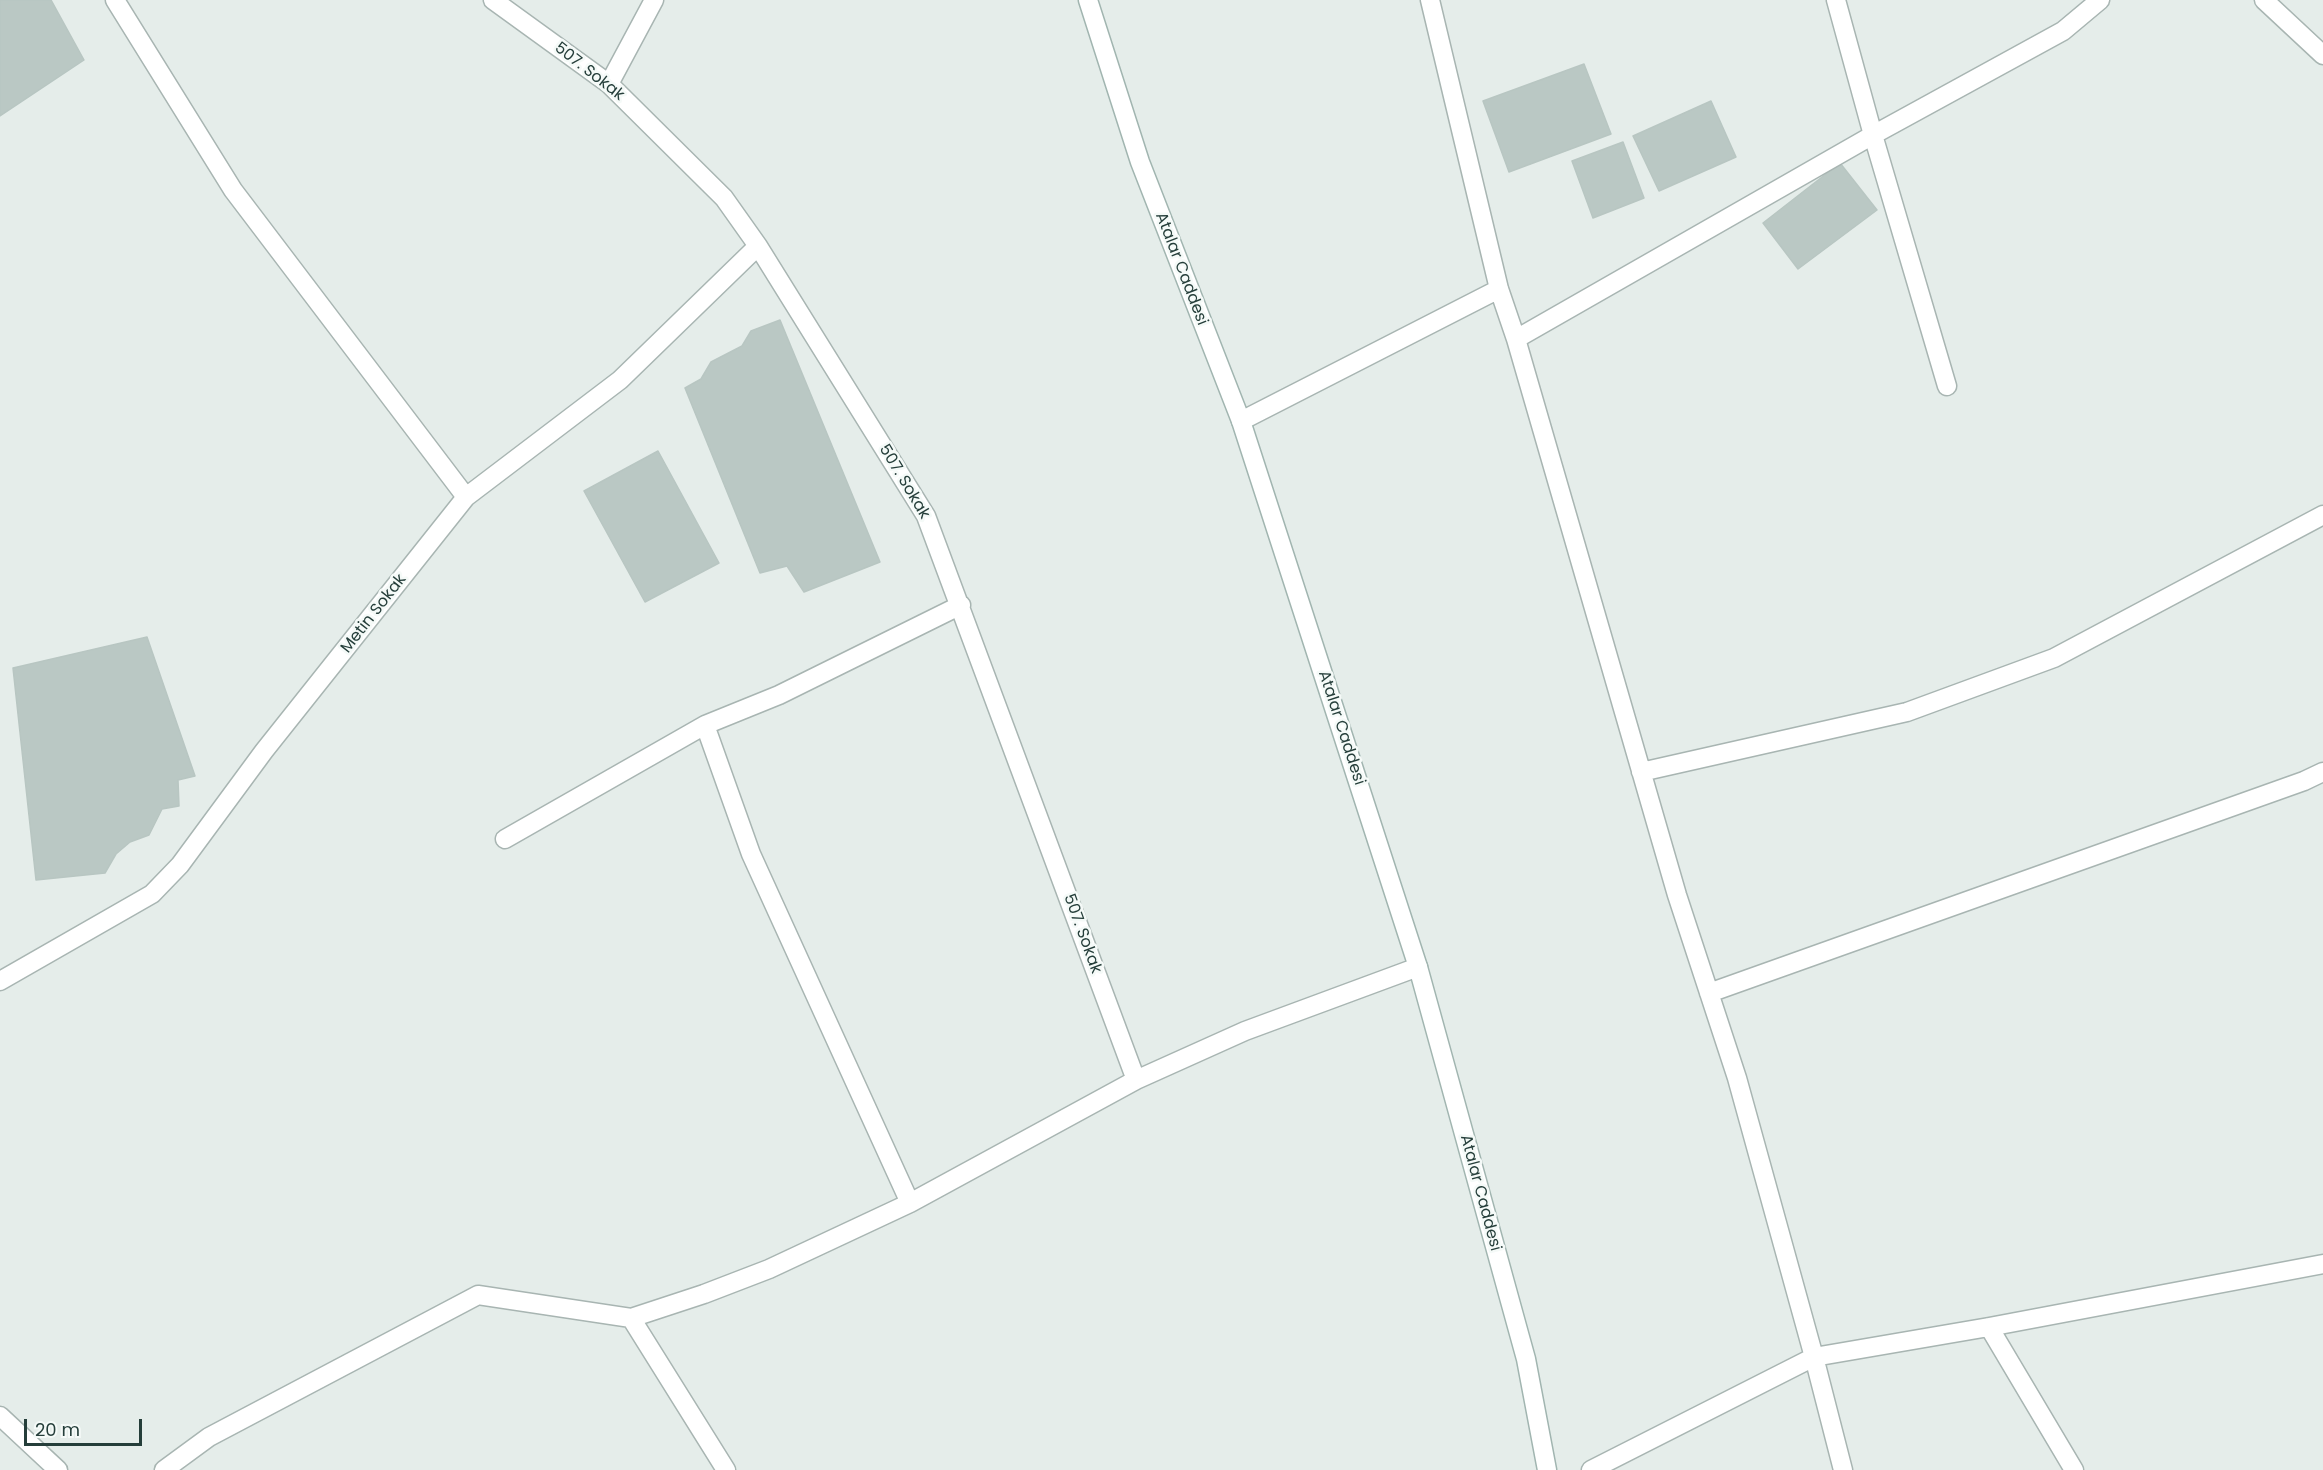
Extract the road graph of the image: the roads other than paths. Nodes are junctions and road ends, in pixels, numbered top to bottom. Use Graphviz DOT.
graph roads {
  1 [pos="114,0"];
  2 [pos="493,0"];
  3 [pos="654,0"];
  4 [pos="1088,0"];
  5 [pos="1430,0"];
  6 [pos="1836,0"];
  7 [pos="2100,0"];
  8 [pos="2264,0"];
  9 [pos="2323,55"];
  10 [pos="609,84"];
  11 [pos="1873,135"];
  12 [pos="758,246"];
  13 [pos="1499,289"];
  14 [pos="1516,339"];
  15 [pos="1947,386"];
  16 [pos="1241,421"];
  17 [pos="466,497"];
  18 [pos="2323,515"];
  19 [pos="961,605"];
  20 [pos="705,725"];
  21 [pos="1641,772"];
  22 [pos="2323,772"];
  23 [pos="506,839"];
  24 [pos="1418,967"];
  25 [pos="0,981"];
  26 [pos="1709,993"];
  27 [pos="1136,1080"];
  28 [pos="910,1203"];
  29 [pos="2323,1264"];
  30 [pos="631,1318"];
  31 [pos="1989,1327"];
  32 [pos="1814,1357"];
  33 [pos="0,1416"];
  34 [pos="58,1470"];
  35 [pos="164,1470"];
  36 [pos="726,1470"];
  37 [pos="1547,1470"];
  38 [pos="1591,1470"];
  39 [pos="1843,1470"];
  40 [pos="2074,1470"];
  1 -- 17 [label="street"];
  2 -- 10 [label="street, 507. Sokak"];
  3 -- 10 [label="street"];
  4 -- 16 [label="street, Atalar Caddesi"];
  5 -- 13 [label="street"];
  6 -- 11 [label="street"];
  7 -- 11 [label="street"];
  8 -- 9 [label="street"];
  10 -- 12 [label="street, 507. Sokak"];
  11 -- 14 [label="street"];
  11 -- 15 [label="street"];
  12 -- 17 [label="street, Metin Sokak"];
  12 -- 19 [label="street, 507. Sokak"];
  13 -- 14 [label="street"];
  13 -- 16 [label="street"];
  14 -- 21 [label="street"];
  16 -- 24 [label="street, Atalar Caddesi"];
  17 -- 25 [label="street, Metin Sokak"];
  18 -- 21 [label="street"];
  19 -- 20 [label="street"];
  19 -- 27 [label="street, 507. Sokak"];
  20 -- 23 [label="street"];
  20 -- 28 [label="street"];
  21 -- 26 [label="street"];
  22 -- 26 [label="street"];
  24 -- 27 [label="street"];
  24 -- 37 [label="street, Atalar Caddesi"];
  26 -- 32 [label="street"];
  27 -- 28 [label="street"];
  28 -- 30 [label="street"];
  29 -- 31 [label="street"];
  30 -- 35 [label="street"];
  30 -- 36 [label="street"];
  31 -- 32 [label="street"];
  31 -- 40 [label="street"];
  32 -- 38 [label="street"];
  32 -- 39 [label="street"];
  33 -- 34 [label="street"];
}
